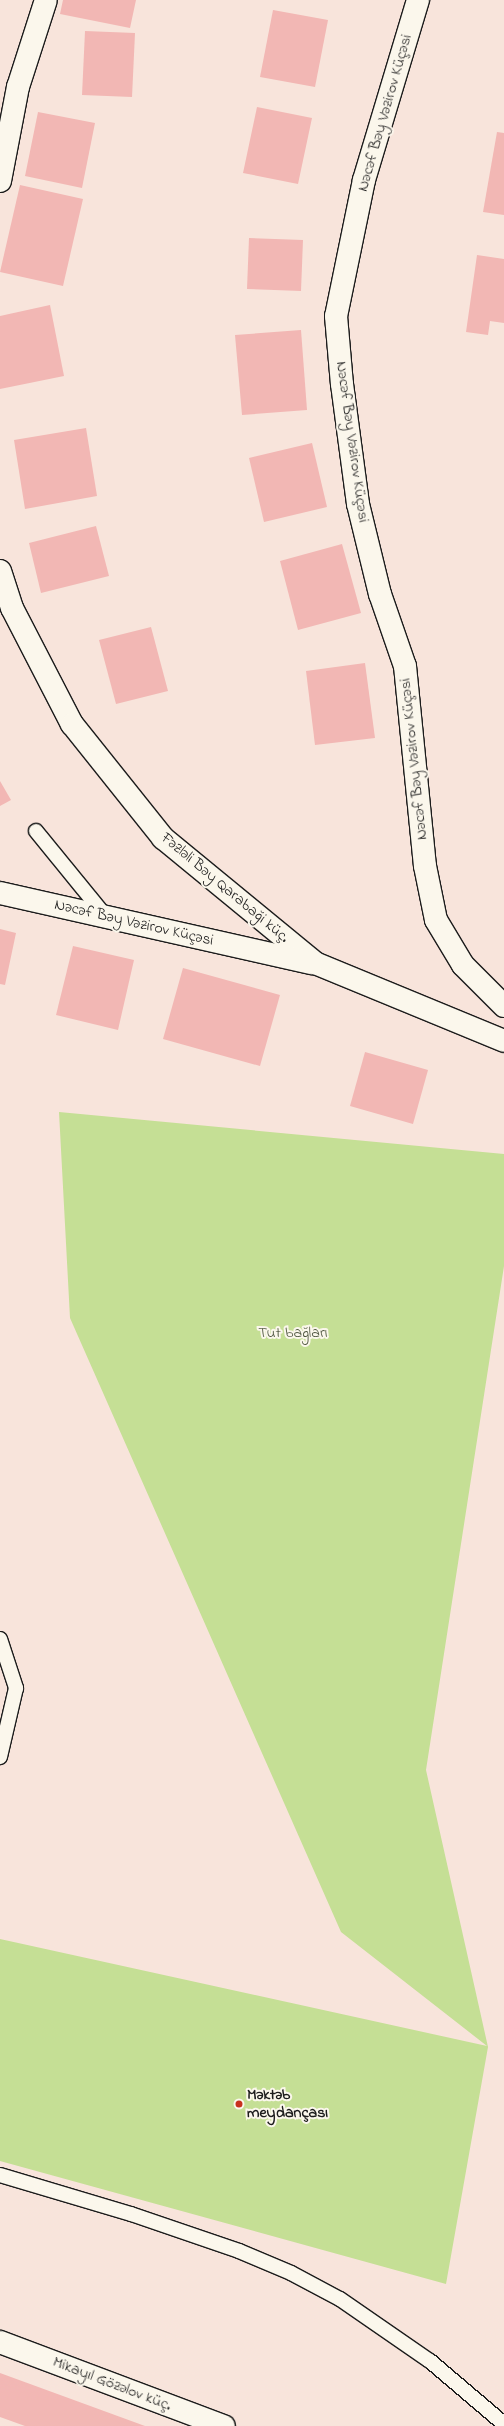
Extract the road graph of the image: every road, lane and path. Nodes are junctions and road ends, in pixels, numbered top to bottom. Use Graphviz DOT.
graph roads {
  1 [pos="46,0"];
  2 [pos="418,0"];
  3 [pos="0,181"];
  4 [pos="0,571"];
  5 [pos="36,831"];
  6 [pos="0,893"];
  7 [pos="108,918"];
  8 [pos="315,964"];
  9 [pos="504,1006"];
  10 [pos="504,1041"];
  11 [pos="0,1639"];
  12 [pos="0,1757"];
  13 [pos="0,2175"];
  14 [pos="0,2342"];
  15 [pos="504,2424"];
  16 [pos="224,2426"];
  1 -- 3 [label="street"];
  2 -- 9 [label="street, Nəcəf Bəy Vəzirov Küçəsi"];
  4 -- 8 [label="street, Fəzləli Bəy Qarabaği küç."];
  5 -- 7 [label="lane"];
  6 -- 7 [label="street, Nəcəf Bəy Vəzirov Küçəsi"];
  7 -- 8 [label="street, Nəcəf Bəy Vəzirov Küçəsi"];
  8 -- 10 [label="street, Fəzləli Bəy Qarabaği küç."];
  11 -- 12 [label="lane"];
  13 -- 15 [label="lane"];
  14 -- 16 [label="street, Mikayıl Gözəlov küç."];
}
